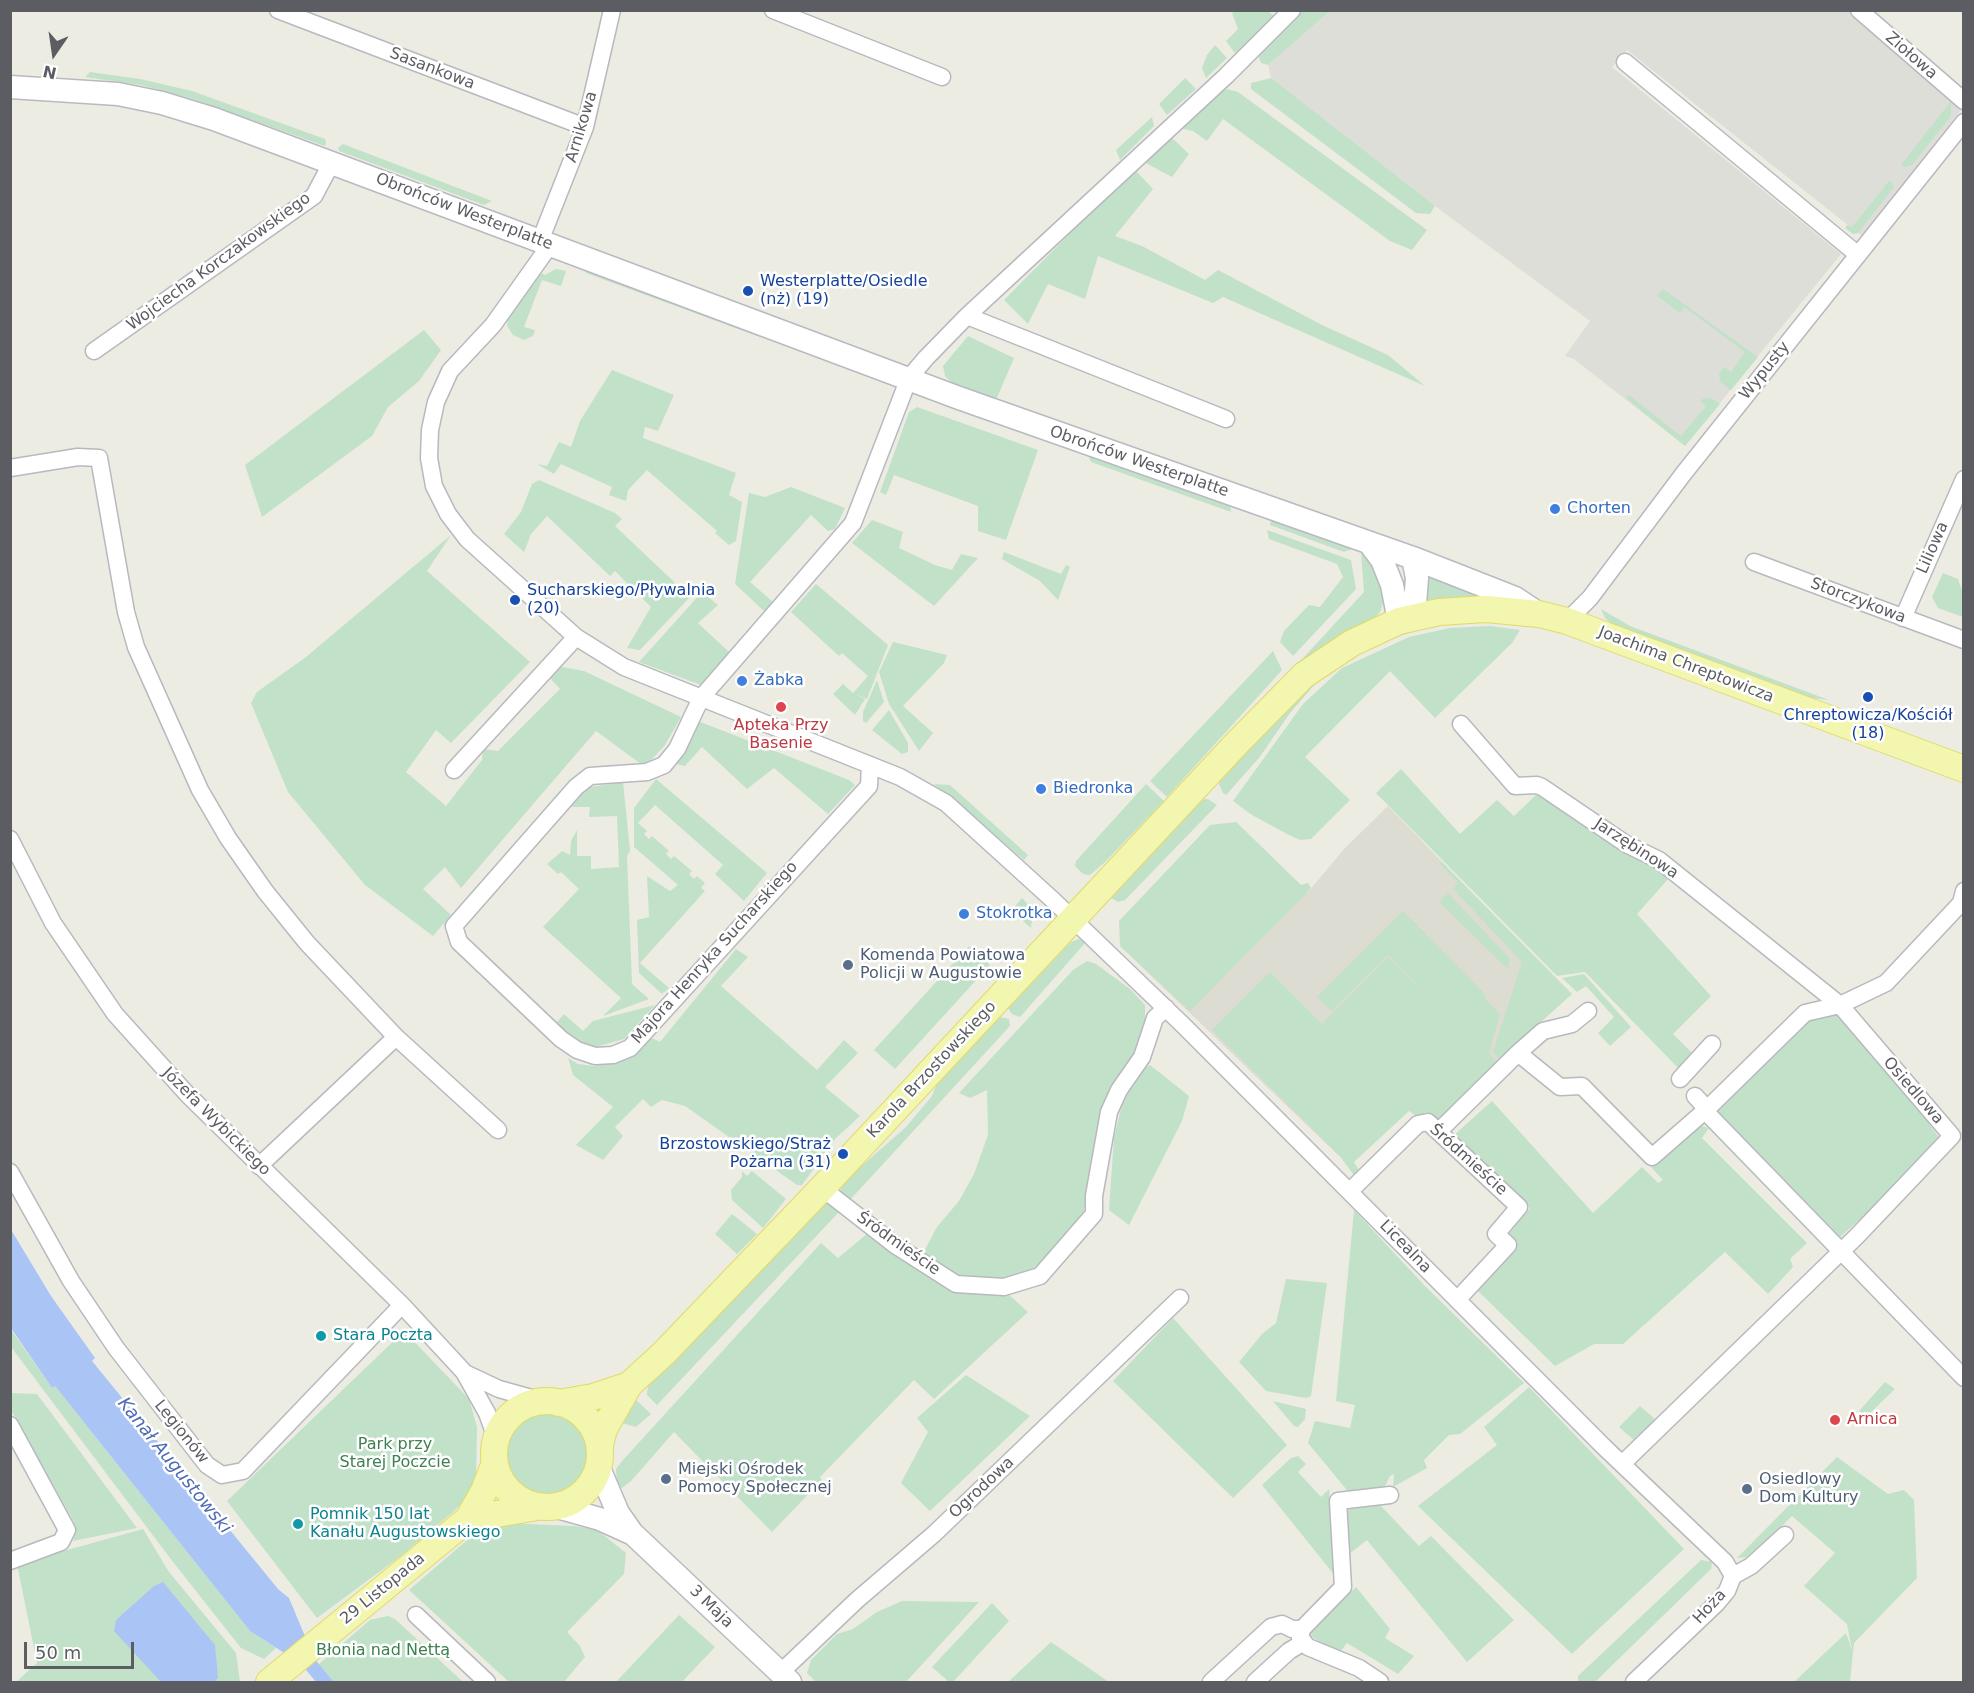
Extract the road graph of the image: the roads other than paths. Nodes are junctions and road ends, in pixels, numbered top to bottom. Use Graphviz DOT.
graph roads {
  1 [pos="278,10"];
  2 [pos="612,10"];
  3 [pos="773,10"];
  4 [pos="1292,10"];
  5 [pos="1859,10"];
  6 [pos="1625,62"];
  7 [pos="942,77"];
  8 [pos="10,87"];
  9 [pos="1964,101"];
  10 [pos="1964,122"];
  11 [pos="585,127"];
  12 [pos="332,162"];
  13 [pos="545,243"];
  14 [pos="1857,254"];
  15 [pos="966,316"];
  16 [pos="94,351"];
  17 [pos="909,378"];
  18 [pos="1226,419"];
  19 [pos="10,468"];
  20 [pos="1964,479"];
  21 [pos="1370,544"];
  22 [pos="1413,558"];
  23 [pos="1754,562"];
  24 [pos="1539,614"];
  25 [pos="1903,618"];
  26 [pos="1407,619"];
  27 [pos="1567,621"];
  28 [pos="576,637"];
  29 [pos="1964,640"];
  30 [pos="701,698"];
  31 [pos="1461,724"];
  32 [pos="870,765"];
  33 [pos="1964,769"];
  34 [pos="454,770"];
  35 [pos="10,839"];
  36 [pos="1962,900"];
  37 [pos="1073,920"];
  38 [pos="1840,1005"];
  39 [pos="1166,1008"];
  40 [pos="1588,1011"];
  41 [pos="396,1037"];
  42 [pos="1712,1044"];
  43 [pos="1518,1053"];
  44 [pos="1680,1079"];
  45 [pos="1695,1096"];
  46 [pos="1706,1110"];
  47 [pos="498,1130"];
  48 [pos="1439,1131"];
  49 [pos="259,1166"];
  50 [pos="10,1172"];
  51 [pos="822,1188"];
  52 [pos="1350,1191"];
  53 [pos="1839,1251"];
  54 [pos="1180,1298"];
  55 [pos="1457,1300"];
  56 [pos="402,1305"];
  57 [pos="464,1372"];
  58 [pos="1964,1378"];
  59 [pos="629,1384"];
  60 [pos="551,1402"];
  61 [pos="10,1425"];
  62 [pos="496,1438"];
  63 [pos="599,1457"];
  64 [pos="1622,1464"];
  65 [pos="494,1465"];
  66 [pos="1390,1495"];
  67 [pos="547,1507"];
  68 [pos="468,1519"];
  69 [pos="632,1533"];
  70 [pos="1785,1535"];
  71 [pos="10,1561"];
  72 [pos="1733,1576"];
  73 [pos="416,1616"];
  74 [pos="1302,1637"];
  75 [pos="275,1678"];
  76 [pos="785,1678"];
  77 [pos="487,1683"];
  78 [pos="1211,1683"];
  79 [pos="1255,1683"];
  80 [pos="1380,1683"];
  81 [pos="1634,1683"];
  1 -- 11 [label="street, Sasankowa"];
  2 -- 11 [label="street, Arnikowa"];
  3 -- 7 [label="street"];
  4 -- 15 [label="street"];
  5 -- 9 [label="street, Ziołowa"];
  6 -- 14 [label="street"];
  8 -- 12 [label="main road, Obrońców Westerplatte"];
  10 -- 14 [label="street, Wypusty"];
  11 -- 13 [label="street, Arnikowa"];
  12 -- 13 [label="main road, Obrońców Westerplatte"];
  12 -- 16 [label="street, Wojciecha Korczakowskiego"];
  13 -- 17 [label="main road, Obrońców Westerplatte"];
  13 -- 28 [label="street"];
  14 -- 27 [label="street, Wypusty"];
  15 -- 17 [label="street"];
  15 -- 18 [label="street"];
  17 -- 21 [label="main road, Obrońców Westerplatte"];
  17 -- 30 [label="street"];
  19 -- 41 [label="street"];
  20 -- 25 [label="street, Liliowa"];
  21 -- 22 [label="main road, Obrońców Westerplatte"];
  21 -- 26 [label="main road"];
  22 -- 24 [label="main road, Obrońców Westerplatte"];
  22 -- 26 [label="main road"];
  23 -- 25 [label="street, Storczykowa"];
  24 -- 26 [label="main road, Joachima Chreptowicza"];
  24 -- 27 [label="main road, Joachima Chreptowicza"];
  25 -- 29 [label="street, Storczykowa"];
  26 -- 37 [label="main road, Karola Brzostowskiego"];
  27 -- 33 [label="main road, Joachima Chreptowicza"];
  28 -- 30 [label="street"];
  28 -- 34 [label="street"];
  30 -- 32 [label="street"];
  30 -- 32 [label="street, Majora Henryka Sucharskiego"];
  31 -- 38 [label="street, Jarzębinowa"];
  32 -- 37 [label="street"];
  35 -- 49 [label="street, Józefa Wybickiego"];
  36 -- 38 [label="street"];
  37 -- 39 [label="street, Licealna"];
  37 -- 51 [label="main road, Karola Brzostowskiego"];
  38 -- 46 [label="street"];
  38 -- 53 [label="street, Osiedlowa"];
  39 -- 51 [label="street, Śródmieście"];
  39 -- 52 [label="street, Licealna"];
  40 -- 43 [label="street"];
  41 -- 47 [label="street"];
  41 -- 49 [label="street"];
  42 -- 44 [label="street"];
  43 -- 46 [label="street"];
  43 -- 48 [label="street"];
  45 -- 46 [label="street"];
  46 -- 53 [label="street"];
  48 -- 52 [label="street, Śródmieście"];
  48 -- 55 [label="street, Śródmieście"];
  49 -- 56 [label="street, Józefa Wybickiego"];
  50 -- 56 [label="street, Legionów"];
  51 -- 59 [label="main road, Karola Brzostowskiego"];
  52 -- 55 [label="street, Licealna"];
  53 -- 58 [label="street"];
  53 -- 64 [label="street, Osiedlowa"];
  54 -- 76 [label="street, Ogrodowa"];
  55 -- 64 [label="street, Licealna"];
  56 -- 57 [label="street, Józefa Wybickiego"];
  57 -- 60 [label="street, Józefa Wybickiego"];
  57 -- 62 [label="street, Józefa Wybickiego"];
  59 -- 60 [label="main road, Karola Brzostowskiego"];
  59 -- 63 [label="main road, Karola Brzostowskiego"];
  60 -- 62 [label="main road"];
  60 -- 63 [label="main road"];
  61 -- 71 [label="street"];
  62 -- 65 [label="main road"];
  63 -- 67 [label="main road"];
  63 -- 69 [label="main road, 3 Maja"];
  64 -- 72 [label="street, Licealna"];
  65 -- 67 [label="main road"];
  65 -- 68 [label="main road, 29 Listopada"];
  66 -- 74 [label="street"];
  67 -- 68 [label="main road, 29 Listopada"];
  67 -- 69 [label="main road, 3 Maja"];
  68 -- 75 [label="main road, 29 Listopada"];
  69 -- 76 [label="main road, 3 Maja"];
  70 -- 72 [label="street, Hoża"];
  72 -- 81 [label="street, Hoża"];
  73 -- 77 [label="street"];
  74 -- 78 [label="street"];
  74 -- 79 [label="street"];
  74 -- 80 [label="street"];
}
